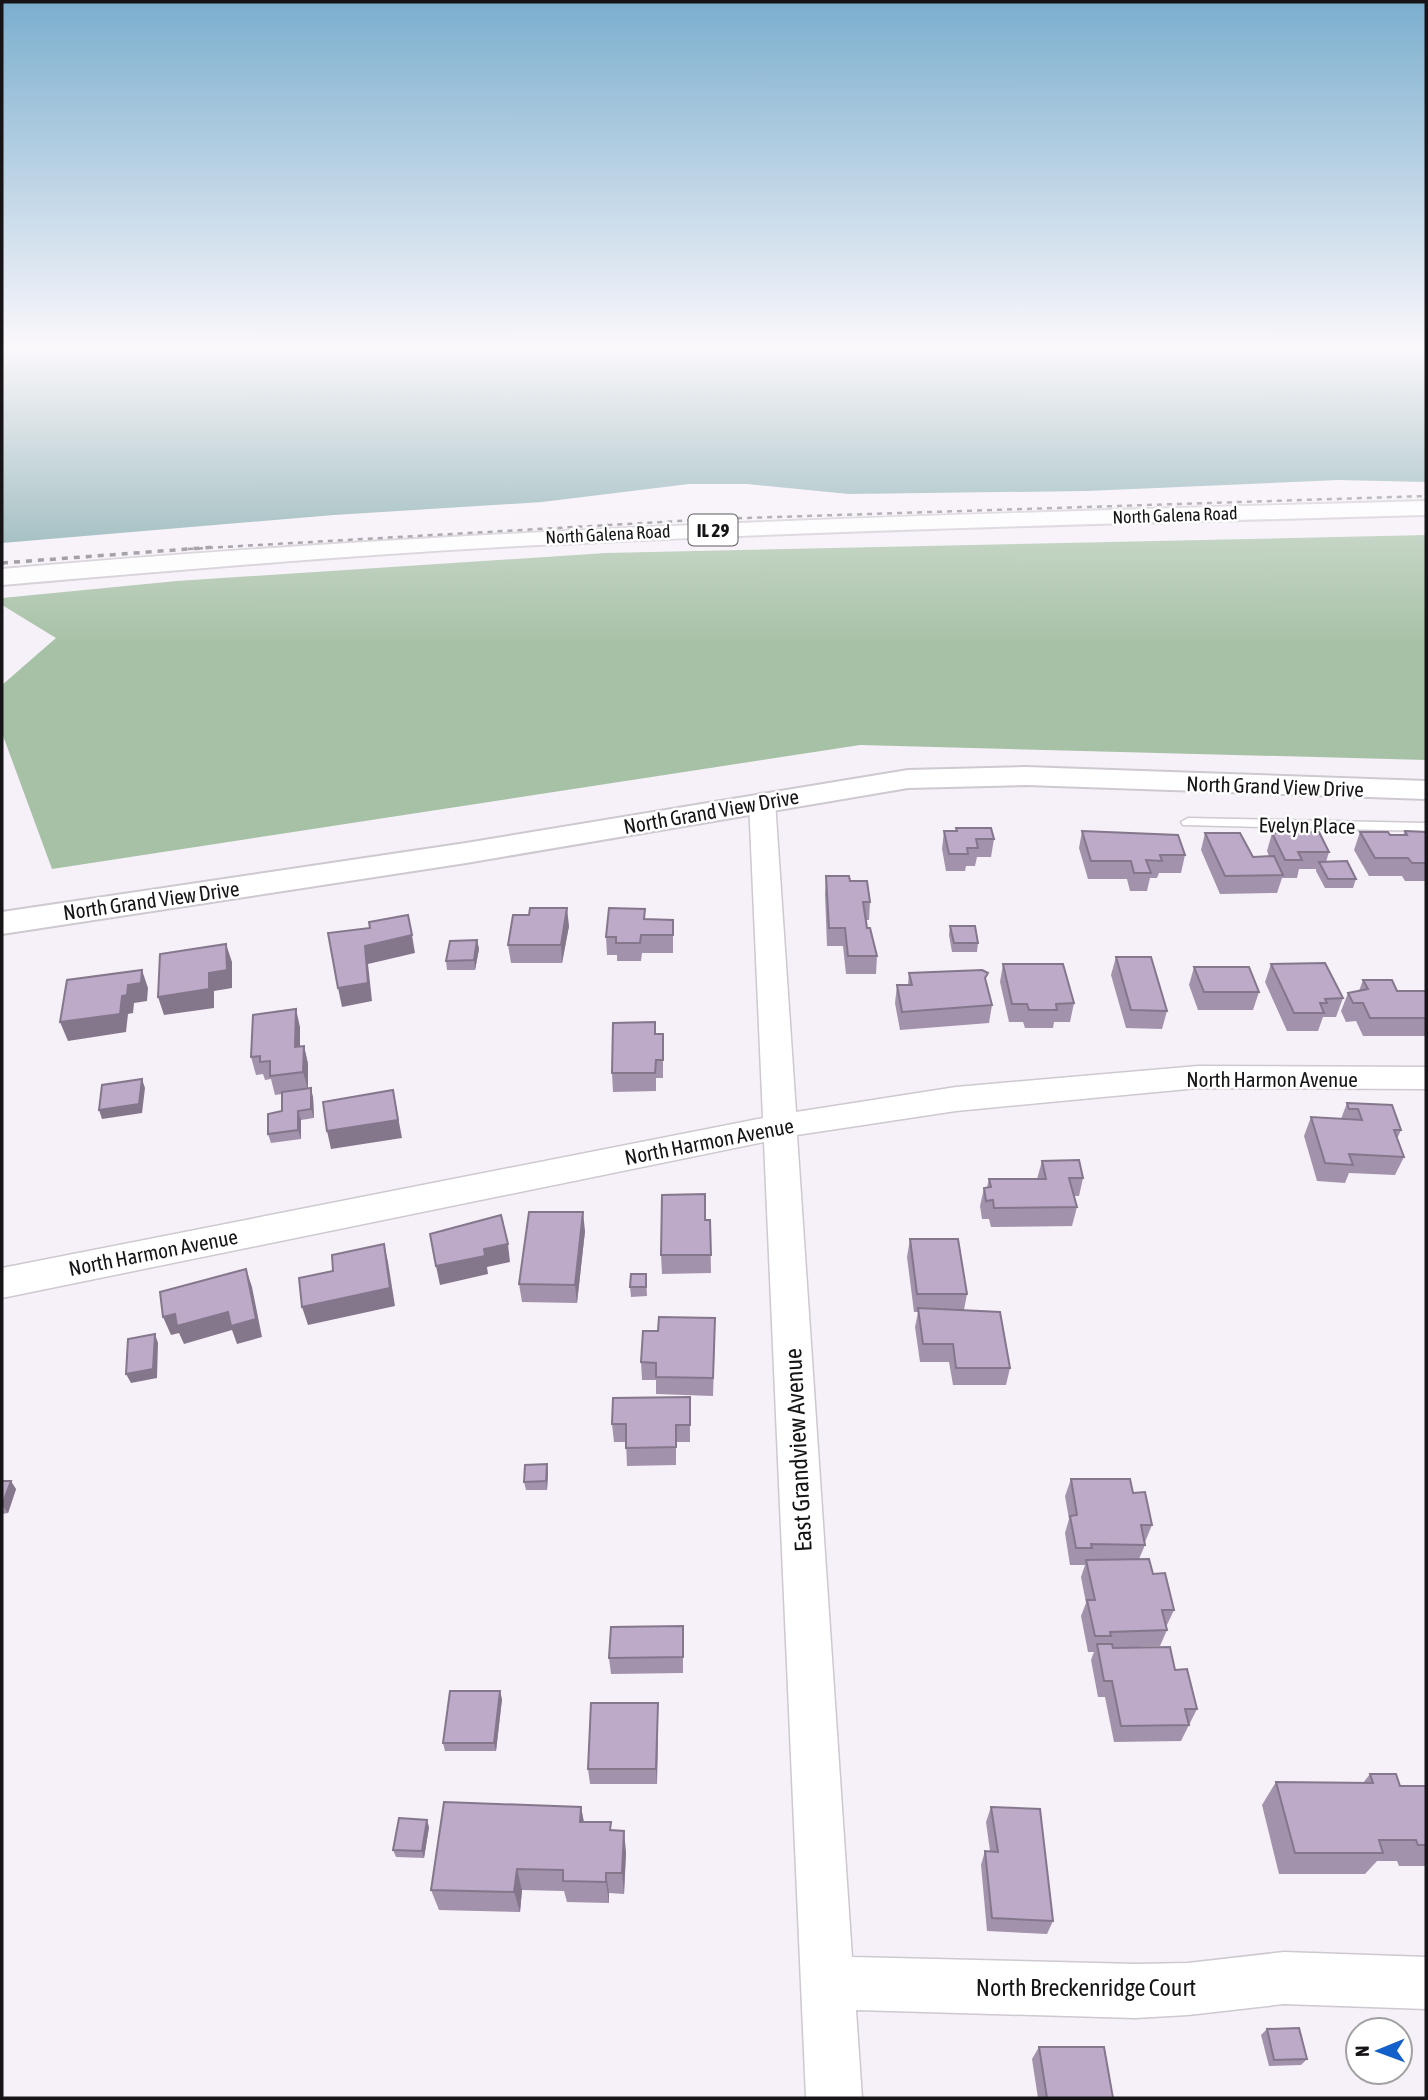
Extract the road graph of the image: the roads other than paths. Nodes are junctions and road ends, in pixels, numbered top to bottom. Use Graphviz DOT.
graph roads {
  1 [pos="1426,508"];
  2 [pos="2,577"];
  3 [pos="1426,790"];
  4 [pos="762,801"];
  5 [pos="1188,822"];
  6 [pos="1426,827"];
  7 [pos="2,923"];
  8 [pos="1426,1079"];
  9 [pos="780,1126"];
  10 [pos="2,1283"];
  11 [pos="828,1983"];
  12 [pos="1426,1983"];
  13 [pos="834,2098"];
  1 -- 2 [label="main road, North Galena Road / IL 29"];
  3 -- 4 [label="main road, North Grand View Drive"];
  4 -- 7 [label="main road, North Grand View Drive"];
  4 -- 9 [label="street, East Grandview Avenue"];
  5 -- 6 [label="lane, Evelyn Place"];
  8 -- 9 [label="street, North Harmon Avenue"];
  9 -- 10 [label="street, North Harmon Avenue"];
  9 -- 11 [label="street, East Grandview Avenue"];
  11 -- 12 [label="street, North Breckenridge Court"];
  11 -- 13 [label="street, East Grandview Avenue"];
}
